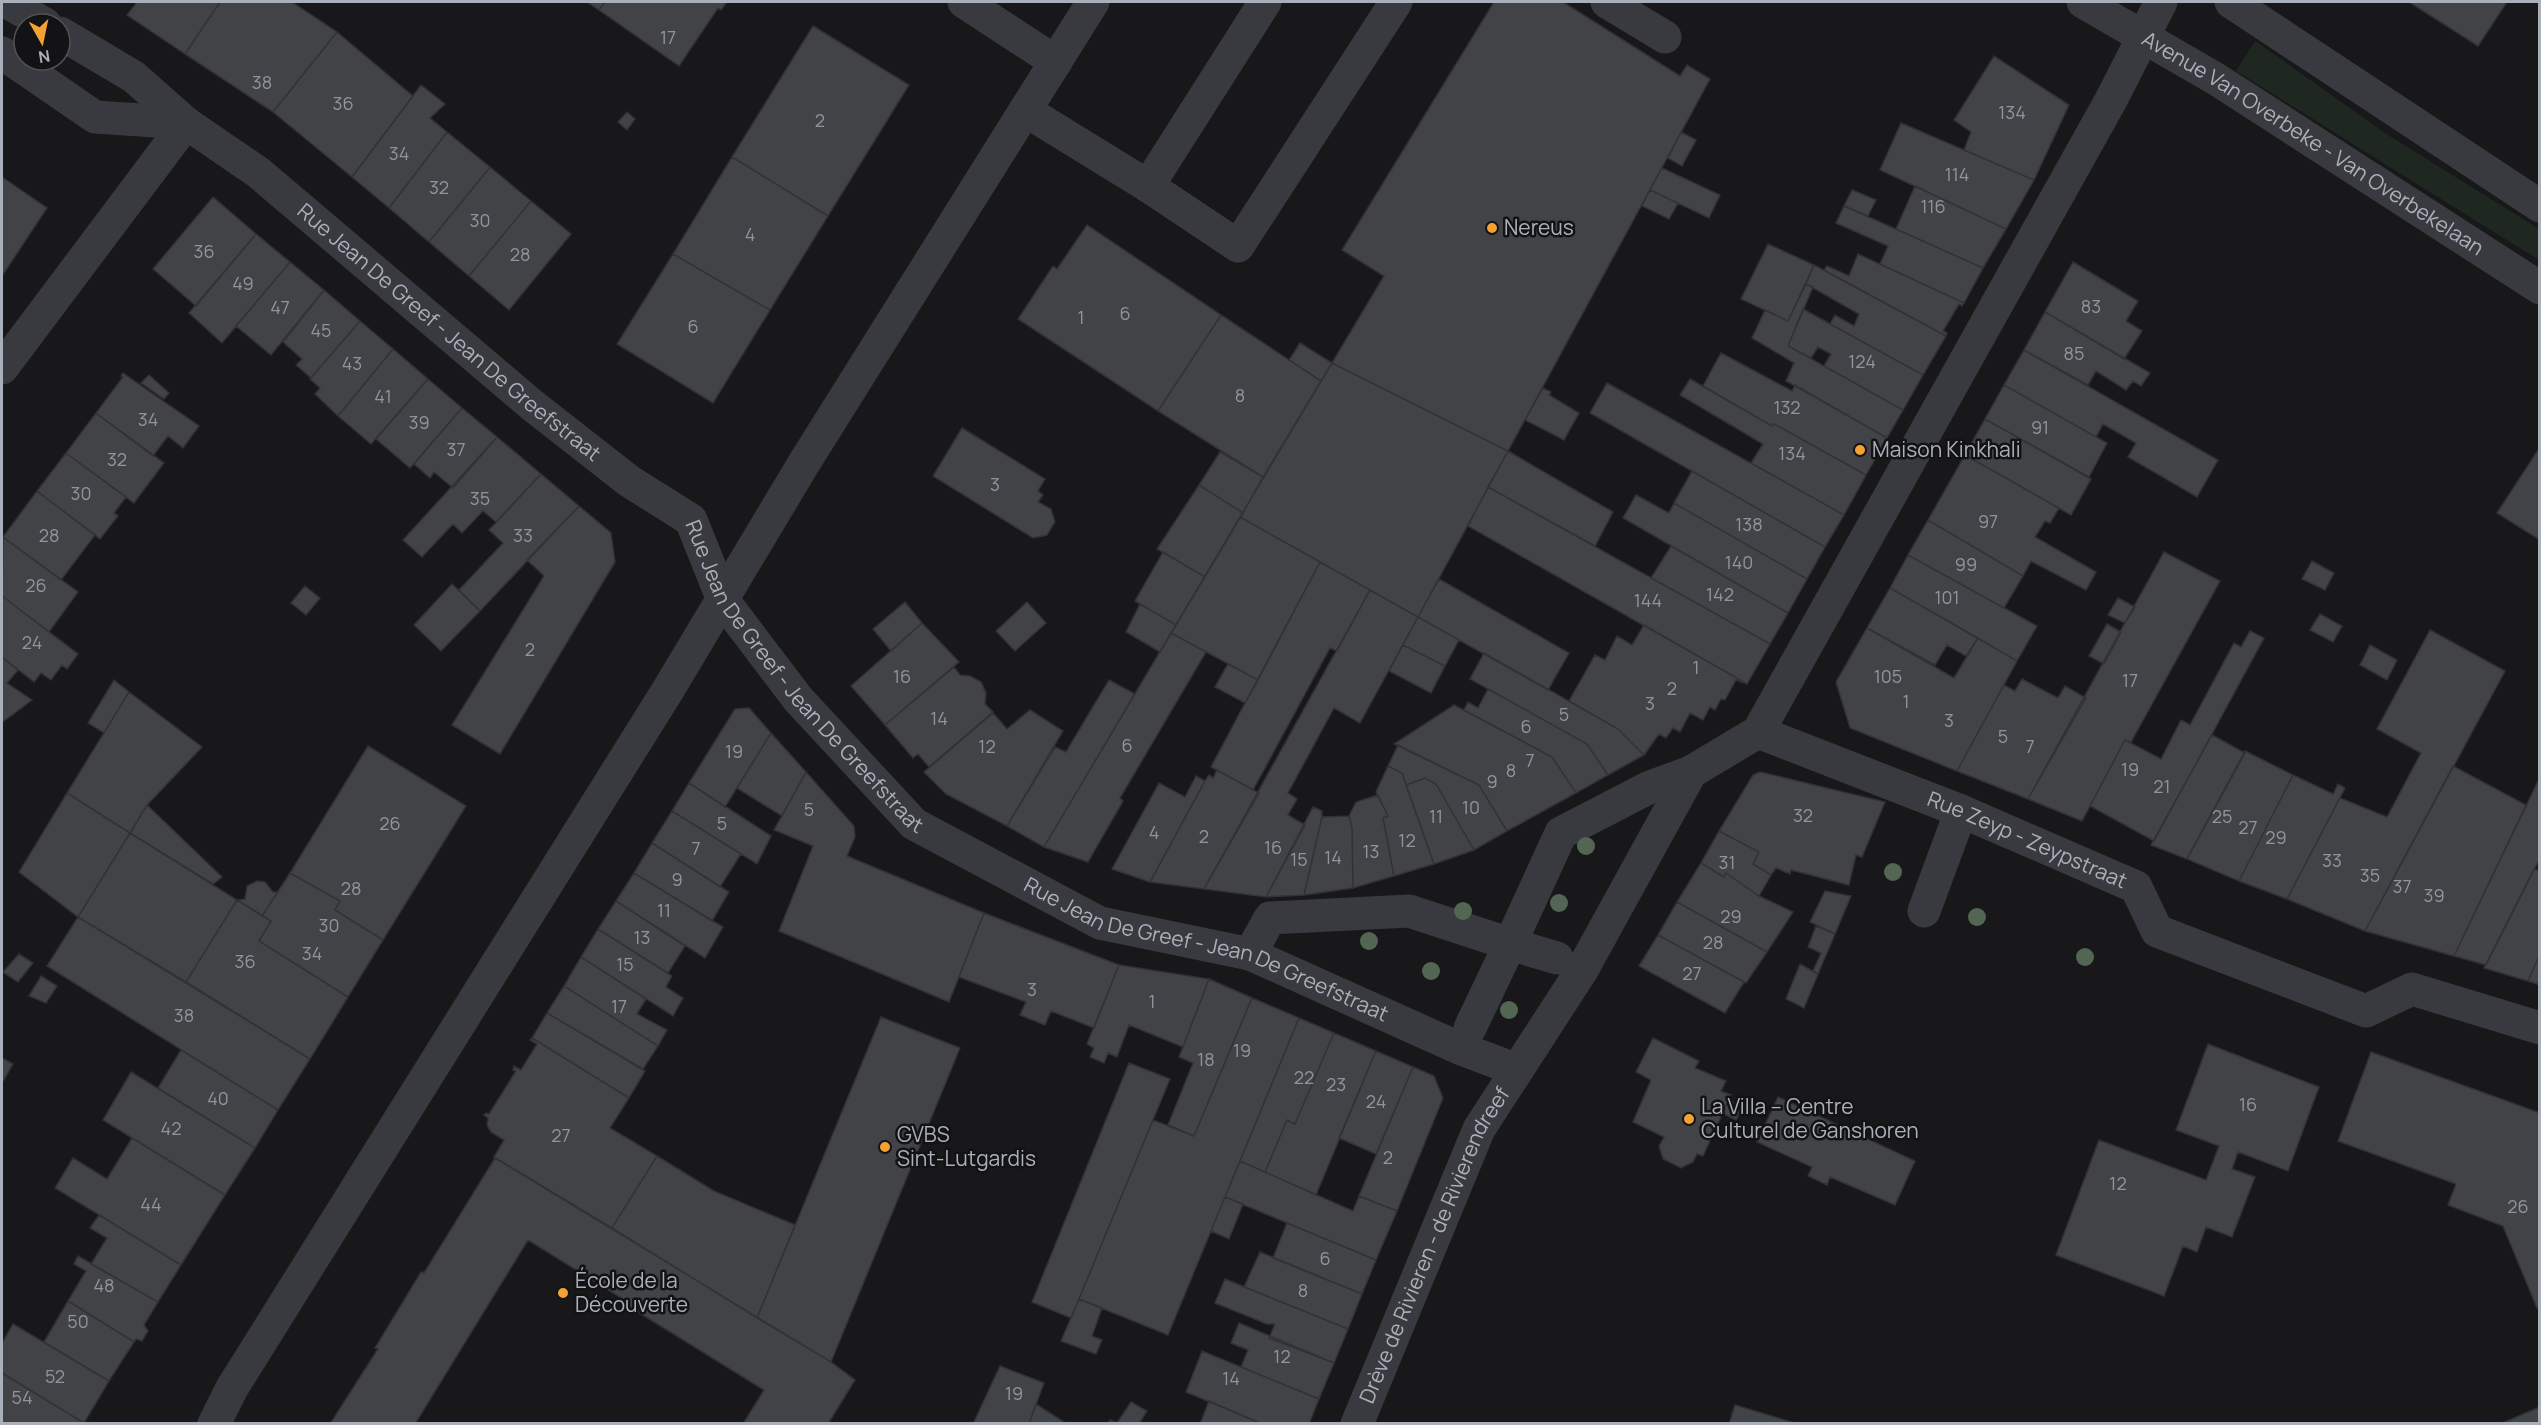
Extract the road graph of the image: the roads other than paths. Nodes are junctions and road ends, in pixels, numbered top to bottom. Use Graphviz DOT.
graph roads {
  1 [pos="7,2"];
  2 [pos="964,2"];
  3 [pos="1093,2"];
  4 [pos="1265,2"];
  5 [pos="1396,2"];
  6 [pos="1607,2"];
  7 [pos="2083,2"];
  8 [pos="2162,2"];
  9 [pos="2231,2"];
  10 [pos="24,12"];
  11 [pos="2143,37"];
  12 [pos="1665,38"];
  13 [pos="72,40"];
  14 [pos="2,53"];
  15 [pos="1056,62"];
  16 [pos="1026,111"];
  17 [pos="186,123"];
  18 [pos="1148,186"];
  19 [pos="2540,206"];
  20 [pos="2540,288"];
  21 [pos="2,368"];
  22 [pos="723,600"];
  23 [pos="1758,732"];
  24 [pos="1691,772"];
  25 [pos="1961,812"];
  26 [pos="1924,911"];
  27 [pos="1510,944"];
  28 [pos="1250,954"];
  29 [pos="1557,958"];
  30 [pos="1470,1028"];
  31 [pos="2540,1028"];
  32 [pos="1517,1070"];
  33 [pos="214,1424"];
  34 [pos="1358,1424"];
  1 -- 10 [label="street"];
  2 -- 15 [label="street"];
  3 -- 15 [label="street"];
  4 -- 18 [label="street"];
  5 -- 18 [label="street"];
  6 -- 12 [label="street"];
  7 -- 11 [label="street, Avenue Van Overbeke - Van Overbekelaan"];
  8 -- 11 [label="street"];
  9 -- 19 [label="street"];
  11 -- 20 [label="street, Avenue Van Overbeke - Van Overbekelaan"];
  11 -- 23 [label="street"];
  13 -- 17 [label="street, Rue Jean De Greef - Jean De Greefstraat"];
  14 -- 17 [label="street"];
  15 -- 16 [label="street"];
  16 -- 18 [label="street"];
  16 -- 22 [label="street"];
  17 -- 21 [label="street"];
  17 -- 22 [label="street, Rue Jean De Greef - Jean De Greefstraat"];
  22 -- 28 [label="street, Rue Jean De Greef - Jean De Greefstraat"];
  22 -- 33 [label="street"];
  23 -- 24 [label="street"];
  23 -- 25 [label="street, Rue Zeyp - Zeypstraat"];
  24 -- 27 [label="street"];
  24 -- 32 [label="street, Drève de Rivieren - de Rivierendreef"];
  25 -- 26 [label="street"];
  25 -- 31 [label="street, Rue Zeyp - Zeypstraat"];
  27 -- 28 [label="street"];
  27 -- 29 [label="street"];
  27 -- 30 [label="street"];
  28 -- 32 [label="street, Rue Jean De Greef - Jean De Greefstraat"];
  32 -- 34 [label="street, Drève de Rivieren - de Rivierendreef"];
}
